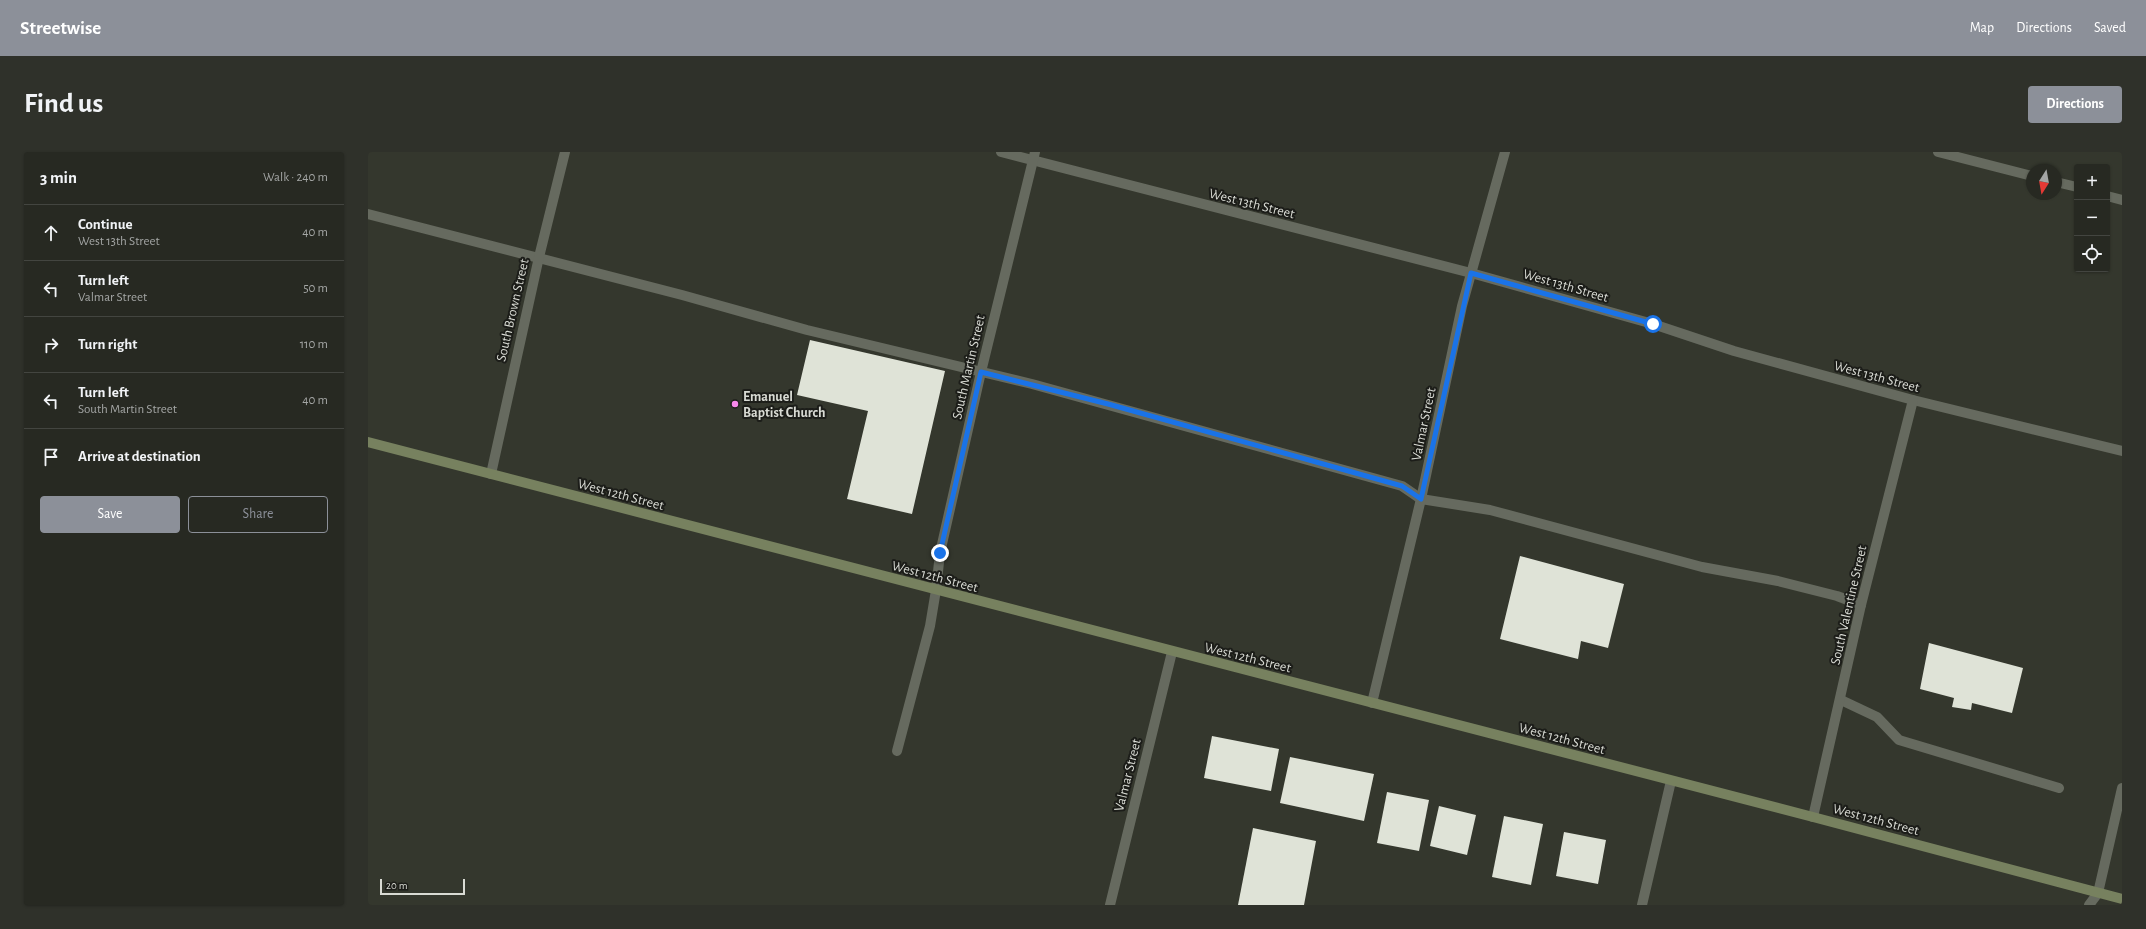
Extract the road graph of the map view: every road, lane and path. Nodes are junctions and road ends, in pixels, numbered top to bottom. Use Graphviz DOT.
graph roads {
  1 [pos="565,152"];
  2 [pos="1001,152"];
  3 [pos="1505,152"];
  4 [pos="1938,152"];
  5 [pos="1034,156"];
  6 [pos="2026,174"];
  7 [pos="2062,183"];
  8 [pos="2074,186"];
  9 [pos="2110,197"];
  10 [pos="2122,200"];
  11 [pos="368,214"];
  12 [pos="539,257"];
  13 [pos="1471,273"];
  14 [pos="981,372"];
  15 [pos="1912,400"];
  16 [pos="368,442"];
  17 [pos="2122,451"];
  18 [pos="490,474"];
  19 [pos="1421,499"];
  20 [pos="936,590"];
  21 [pos="1861,605"];
  22 [pos="1172,652"];
  23 [pos="1841,700"];
  24 [pos="1372,703"];
  25 [pos="896,751"];
  26 [pos="1671,781"];
  27 [pos="2059,788"];
  28 [pos="2122,788"];
  29 [pos="1813,817"];
  30 [pos="2098,893"];
  31 [pos="2122,899"];
  32 [pos="1110,905"];
  33 [pos="1642,905"];
  34 [pos="2090,905"];
  1 -- 12 [label="street, South Brown Street"];
  2 -- 5 [label="street, West 13th Street"];
  3 -- 13 [label="street, Valmar Street"];
  4 -- 6 [label="street"];
  5 -- 13 [label="street, West 13th Street"];
  5 -- 14 [label="street, South Martin Street"];
  7 -- 8 [label="street"];
  9 -- 10 [label="street"];
  11 -- 12 [label="street"];
  12 -- 14 [label="street"];
  12 -- 18 [label="street, South Brown Street"];
  13 -- 15 [label="street, West 13th Street"];
  13 -- 19 [label="street, Valmar Street"];
  14 -- 19 [label="street"];
  14 -- 20 [label="street, South Martin Street"];
  15 -- 17 [label="street, West 13th Street"];
  15 -- 21 [label="street, South Valentine Street"];
  16 -- 18 [label="main road, West 12th Street"];
  18 -- 20 [label="main road, West 12th Street"];
  19 -- 21 [label="street"];
  19 -- 24 [label="street, Valmar Street"];
  20 -- 22 [label="main road, West 12th Street"];
  20 -- 25 [label="street, South Martin Street"];
  21 -- 23 [label="street, South Valentine Street"];
  22 -- 24 [label="main road, West 12th Street"];
  22 -- 32 [label="street, Valmar Street"];
  23 -- 27 [label="street"];
  23 -- 29 [label="street, South Valentine Street"];
  24 -- 26 [label="main road, West 12th Street"];
  26 -- 29 [label="main road, West 12th Street"];
  26 -- 33 [label="street"];
  28 -- 30 [label="street"];
  29 -- 30 [label="main road, West 12th Street"];
  30 -- 31 [label="main road, West 12th Street"];
  30 -- 34 [label="street"];
}
